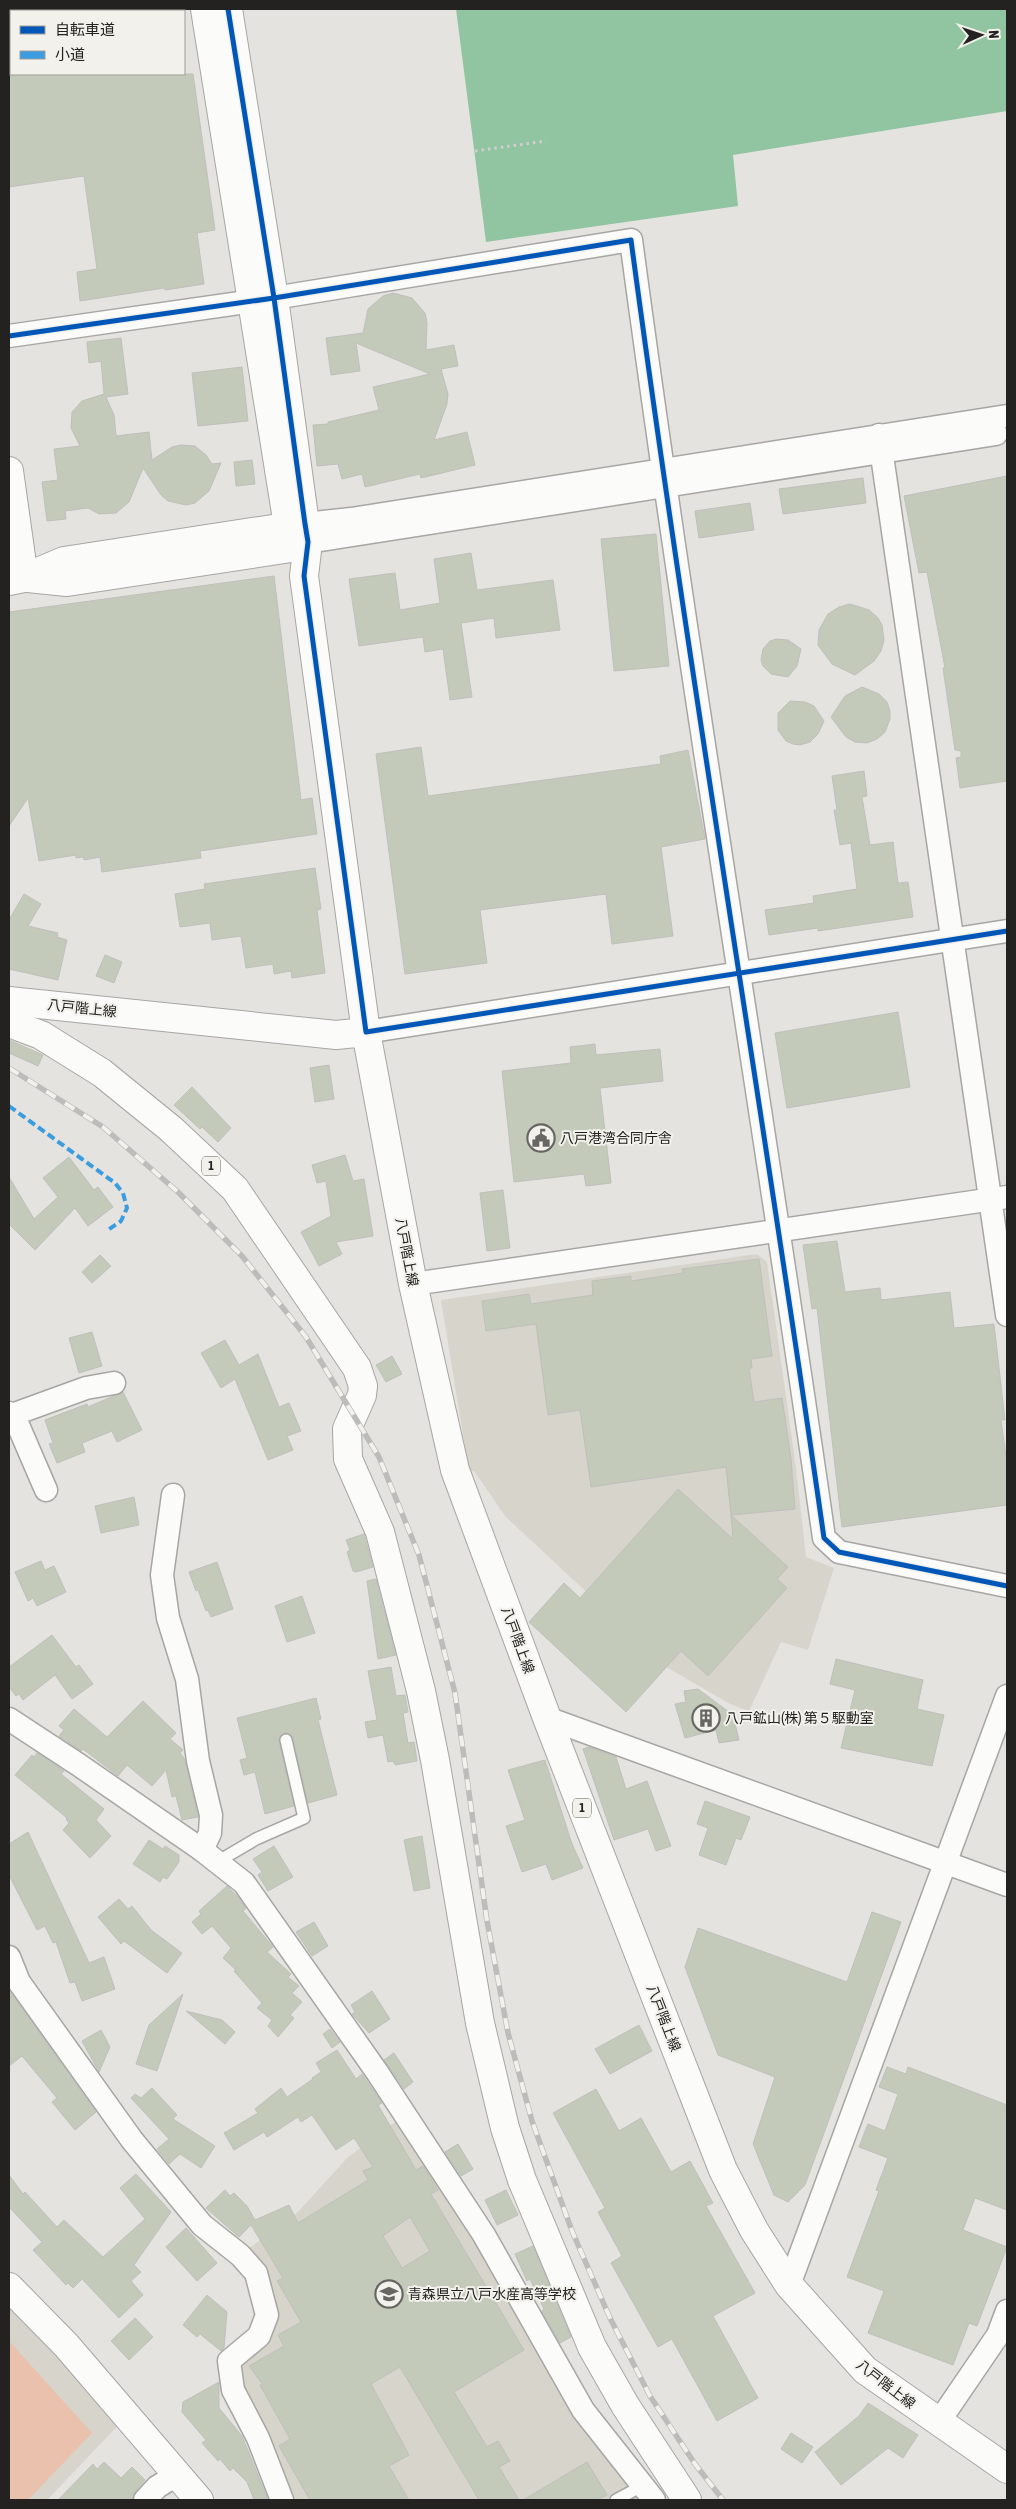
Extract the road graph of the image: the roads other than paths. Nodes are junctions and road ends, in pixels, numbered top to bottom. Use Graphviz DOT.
graph roads {
  1 [pos="205,9"];
  2 [pos="228,9"];
  3 [pos="263,299"];
  4 [pos="9,336"];
  5 [pos="1007,416"];
  6 [pos="1007,432"];
  7 [pos="880,444"];
  8 [pos="9,471"];
  9 [pos="664,478"];
  10 [pos="298,535"];
  11 [pos="17,579"];
  12 [pos="1007,931"];
  13 [pos="953,940"];
  14 [pos="740,973"];
  15 [pos="9,1001"];
  16 [pos="9,1023"];
  17 [pos="366,1032"];
  18 [pos="999,1199"];
  19 [pos="780,1231"];
  20 [pos="413,1284"];
  21 [pos="1007,1315"];
  22 [pos="114,1383"];
  23 [pos="9,1415"];
  24 [pos="46,1490"];
  25 [pos="173,1495"];
  26 [pos="1007,1586"];
  27 [pos="1007,1696"];
  28 [pos="547,1718"];
  29 [pos="9,1719"];
  30 [pos="286,1740"];
  31 [pos="209,1856"];
  32 [pos="945,1863"];
  33 [pos="1007,1885"];
  34 [pos="9,1957"];
  35 [pos="789,2285"];
  36 [pos="9,2287"];
  37 [pos="1007,2311"];
  38 [pos="938,2423"];
  39 [pos="1007,2469"];
  40 [pos="178,2474"];
  41 [pos="648,2493"];
  42 [pos="144,2500"];
  43 [pos="199,2500"];
  44 [pos="282,2500"];
  45 [pos="616,2500"];
  46 [pos="687,2500"];
  1 -- 3 [label="main road"];
  2 -- 3 [label="main road"];
  3 -- 4 [label="street"];
  3 -- 9 [label="street"];
  3 -- 10 [label="main road"];
  5 -- 7 [label="street"];
  6 -- 7 [label="street"];
  7 -- 9 [label="street"];
  7 -- 13 [label="street"];
  8 -- 11 [label="main road"];
  9 -- 10 [label="street"];
  9 -- 14 [label="street"];
  10 -- 11 [label="main road"];
  10 -- 17 [label="main road"];
  12 -- 13 [label="street"];
  13 -- 14 [label="street"];
  13 -- 18 [label="street"];
  14 -- 17 [label="street"];
  14 -- 19 [label="street"];
  15 -- 17 [label="main road, 八戸階上線"];
  16 -- 46 [label="main road, 1"];
  17 -- 20 [label="main road, 八戸階上線 / 1"];
  18 -- 19 [label="street"];
  18 -- 21 [label="street"];
  19 -- 20 [label="street"];
  19 -- 26 [label="street"];
  20 -- 28 [label="main road, 八戸階上線 / 1"];
  22 -- 23 [label="street"];
  23 -- 24 [label="street"];
  25 -- 31 [label="street"];
  27 -- 32 [label="street"];
  28 -- 32 [label="street"];
  28 -- 35 [label="main road, 八戸階上線 / 1"];
  29 -- 31 [label="street"];
  30 -- 31 [label="lane"];
  31 -- 41 [label="street"];
  32 -- 33 [label="street"];
  32 -- 35 [label="street"];
  34 -- 44 [label="street"];
  35 -- 38 [label="main road, 八戸階上線 / 1"];
  36 -- 40 [label="main road"];
  37 -- 38 [label="street"];
  38 -- 39 [label="main road, 八戸階上線 / 1"];
  40 -- 42 [label="street"];
  40 -- 43 [label="main road"];
  41 -- 45 [label="lane"];
}
